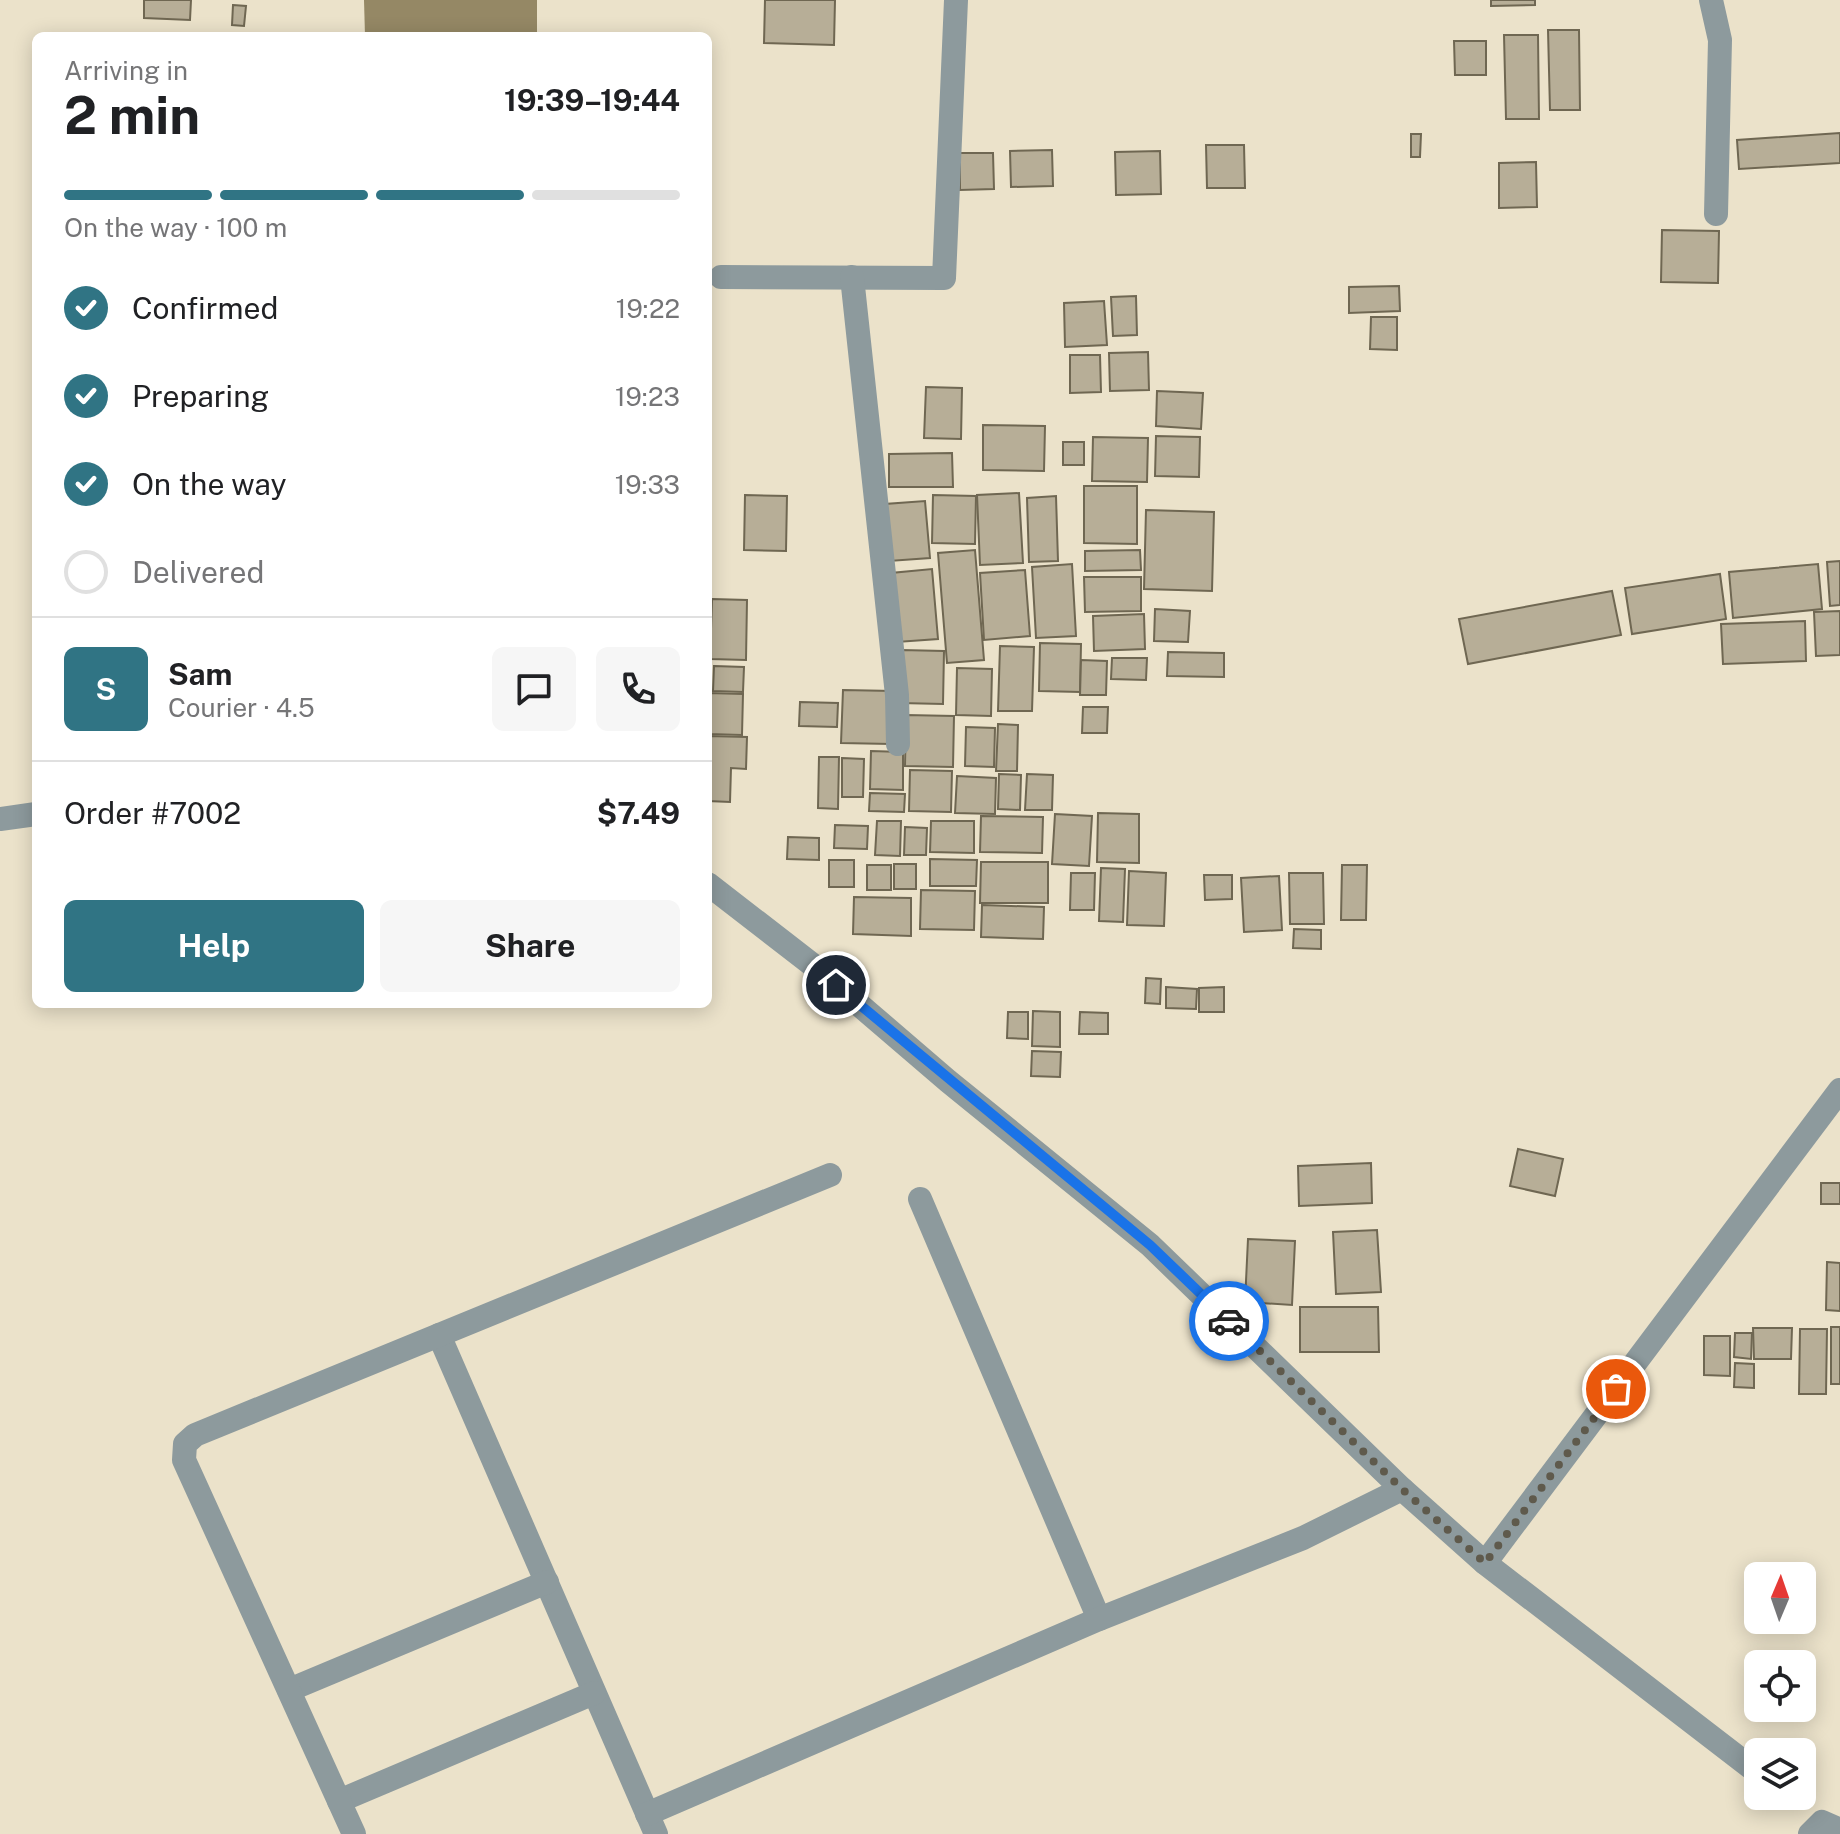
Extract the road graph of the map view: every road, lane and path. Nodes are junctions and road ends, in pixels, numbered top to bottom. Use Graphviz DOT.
graph roads {
  1 [pos="956,0"];
  2 [pos="1711,0"];
  3 [pos="1716,214"];
  4 [pos="721,277"];
  5 [pos="852,277"];
  6 [pos="898,744"];
  7 [pos="32,815"];
  8 [pos="0,819"];
  9 [pos="712,887"];
  10 [pos="1840,1090"];
  11 [pos="830,1175"];
  12 [pos="920,1199"];
  13 [pos="439,1335"];
  14 [pos="1402,1489"];
  15 [pos="1485,1563"];
  16 [pos="547,1582"];
  17 [pos="1099,1619"];
  18 [pos="289,1690"];
  19 [pos="594,1693"];
  20 [pos="1744,1762"];
  21 [pos="339,1801"];
  22 [pos="651,1824"];
  23 [pos="1840,1830"];
  24 [pos="354,1834"];
  25 [pos="1810,1834"];
  1 -- 5 [label="street"];
  2 -- 3 [label="street"];
  4 -- 5 [label="street"];
  5 -- 6 [label="street"];
  7 -- 8 [label="street"];
  9 -- 14 [label="street"];
  10 -- 15 [label="street"];
  11 -- 13 [label="street"];
  12 -- 17 [label="street"];
  13 -- 16 [label="street"];
  13 -- 18 [label="street"];
  14 -- 15 [label="street"];
  14 -- 17 [label="street"];
  15 -- 20 [label="street"];
  16 -- 18 [label="street"];
  16 -- 19 [label="street"];
  17 -- 22 [label="street"];
  18 -- 21 [label="street"];
  19 -- 21 [label="street"];
  19 -- 22 [label="street"];
  21 -- 24 [label="street"];
  23 -- 25 [label="street"];
}
